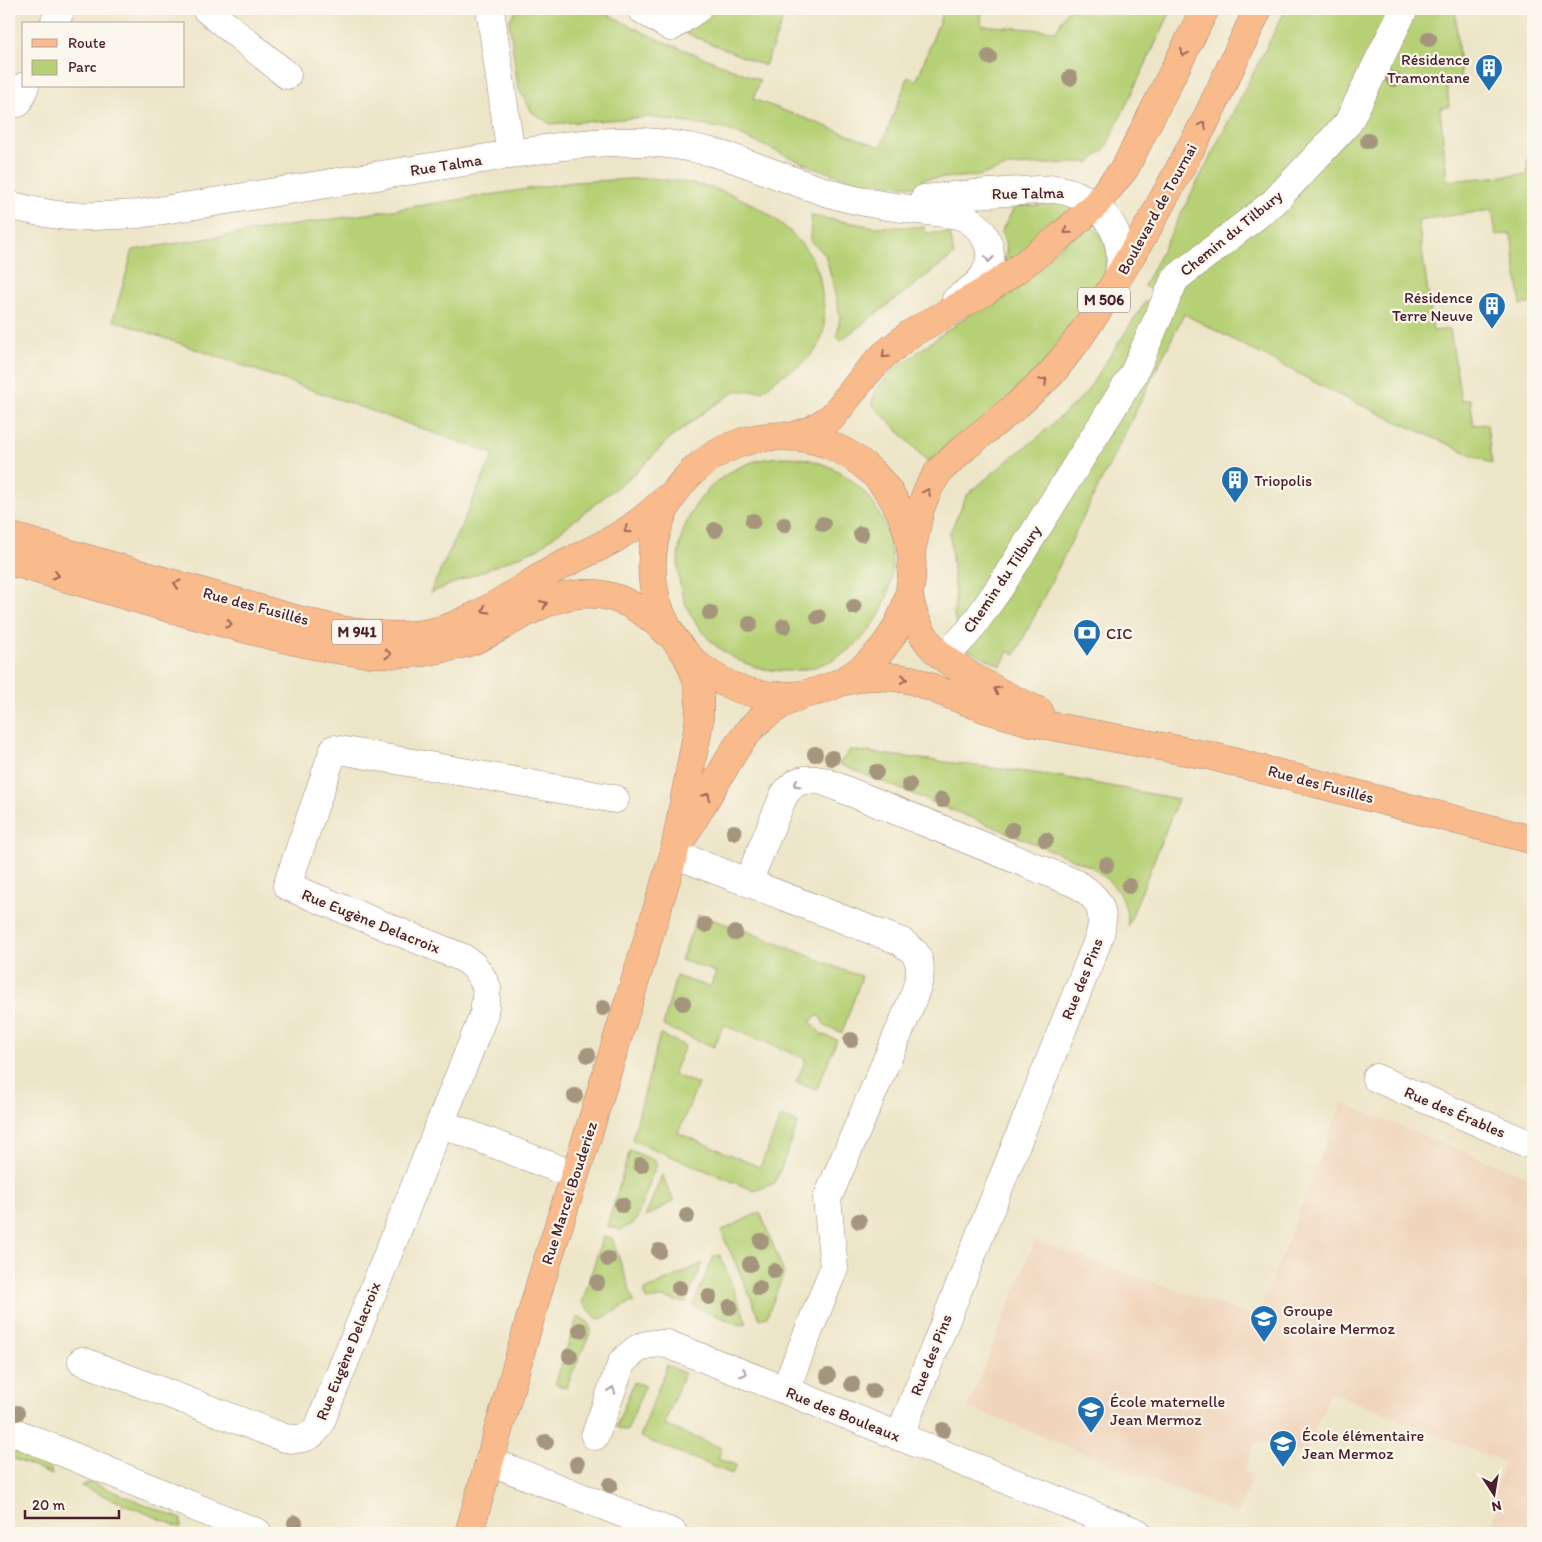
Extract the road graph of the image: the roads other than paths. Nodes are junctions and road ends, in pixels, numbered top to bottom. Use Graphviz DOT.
graph roads {
  1 [pos="61,9"];
  2 [pos="206,9"];
  3 [pos="490,9"];
  4 [pos="641,9"];
  5 [pos="696,9"];
  6 [pos="1205,9"];
  7 [pos="1258,9"];
  8 [pos="1404,9"];
  9 [pos="55,22"];
  10 [pos="287,74"];
  11 [pos="511,155"];
  12 [pos="878,204"];
  13 [pos="9,205"];
  14 [pos="1095,206"];
  15 [pos="1118,278"];
  16 [pos="924,325"];
  17 [pos="791,437"];
  18 [pos="678,488"];
  19 [pos="9,536"];
  20 [pos="911,556"];
  21 [pos="9,561"];
  22 [pos="908,595"];
  23 [pos="957,644"];
  24 [pos="680,646"];
  25 [pos="838,683"];
  26 [pos="802,694"];
  27 [pos="1106,736"];
  28 [pos="616,799"];
  29 [pos="1533,840"];
  30 [pos="674,854"];
  31 [pos="748,882"];
  32 [pos="1376,1078"];
  33 [pos="440,1123"];
  34 [pos="1533,1146"];
  35 [pos="574,1175"];
  36 [pos="82,1361"];
  37 [pos="785,1390"];
  38 [pos="9,1430"];
  39 [pos="595,1436"];
  40 [pos="899,1437"];
  41 [pos="489,1461"];
  42 [pos="664,1532"];
  43 [pos="258,1533"];
  44 [pos="469,1533"];
  45 [pos="1138,1533"];
  1 -- 9 [label="street"];
  2 -- 10 [label="street"];
  3 -- 11 [label="street"];
  4 -- 5 [label="street"];
  6 -- 14 [label="main road, one-way"];
  15 -- 7 [label="main road, Boulevard de Tournai / M 506, one-way"];
  8 -- 23 [label="street, Chemin du Tilbury"];
  11 -- 12 [label="street, Rue Talma"];
  11 -- 13 [label="street, Rue Talma"];
  12 -- 14 [label="street, Rue Talma"];
  12 -- 16 [label="street, Rue Talma, one-way"];
  14 -- 15 [label="street, Rue Talma"];
  14 -- 16 [label="main road, one-way"];
  20 -- 15 [label="main road, Boulevard de Tournai / M 506, one-way"];
  16 -- 17 [label="main road, one-way"];
  17 -- 18 [label="main road"];
  17 -- 20 [label="main road"];
  18 -- 19 [label="main road, Rue des Fusillés / M 941, one-way"];
  18 -- 24 [label="main road, Rue Marcel Bouderiez"];
  20 -- 22 [label="main road"];
  21 -- 24 [label="main road, Rue des Fusillés / M 941, one-way"];
  22 -- 25 [label="main road"];
  27 -- 22 [label="main road, Rue des Fusillés, one-way"];
  24 -- 26 [label="main road, Rue des Fusillés"];
  24 -- 30 [label="main road, Rue Marcel Bouderiez"];
  25 -- 26 [label="main road"];
  25 -- 27 [label="main road, Rue des Fusillés, one-way"];
  30 -- 26 [label="main road, Rue Marcel Bouderiez, one-way"];
  27 -- 29 [label="main road, Rue des Fusillés"];
  28 -- 33 [label="street, Rue Eugène Delacroix"];
  30 -- 31 [label="street"];
  30 -- 35 [label="main road, Rue Marcel Bouderiez"];
  31 -- 37 [label="street"];
  40 -- 31 [label="street, Rue des Pins, one-way"];
  32 -- 34 [label="street, Rue des Érables"];
  33 -- 35 [label="street"];
  33 -- 36 [label="street, Rue Eugène Delacroix"];
  35 -- 41 [label="main road, Rue Marcel Bouderiez"];
  39 -- 37 [label="street, Rue des Bouleaux, one-way"];
  37 -- 40 [label="street, Rue des Bouleaux"];
  38 -- 43 [label="street"];
  40 -- 45 [label="street, Rue des Bouleaux"];
  41 -- 42 [label="street"];
  41 -- 44 [label="main road, Rue Marcel Bouderiez"];
}
